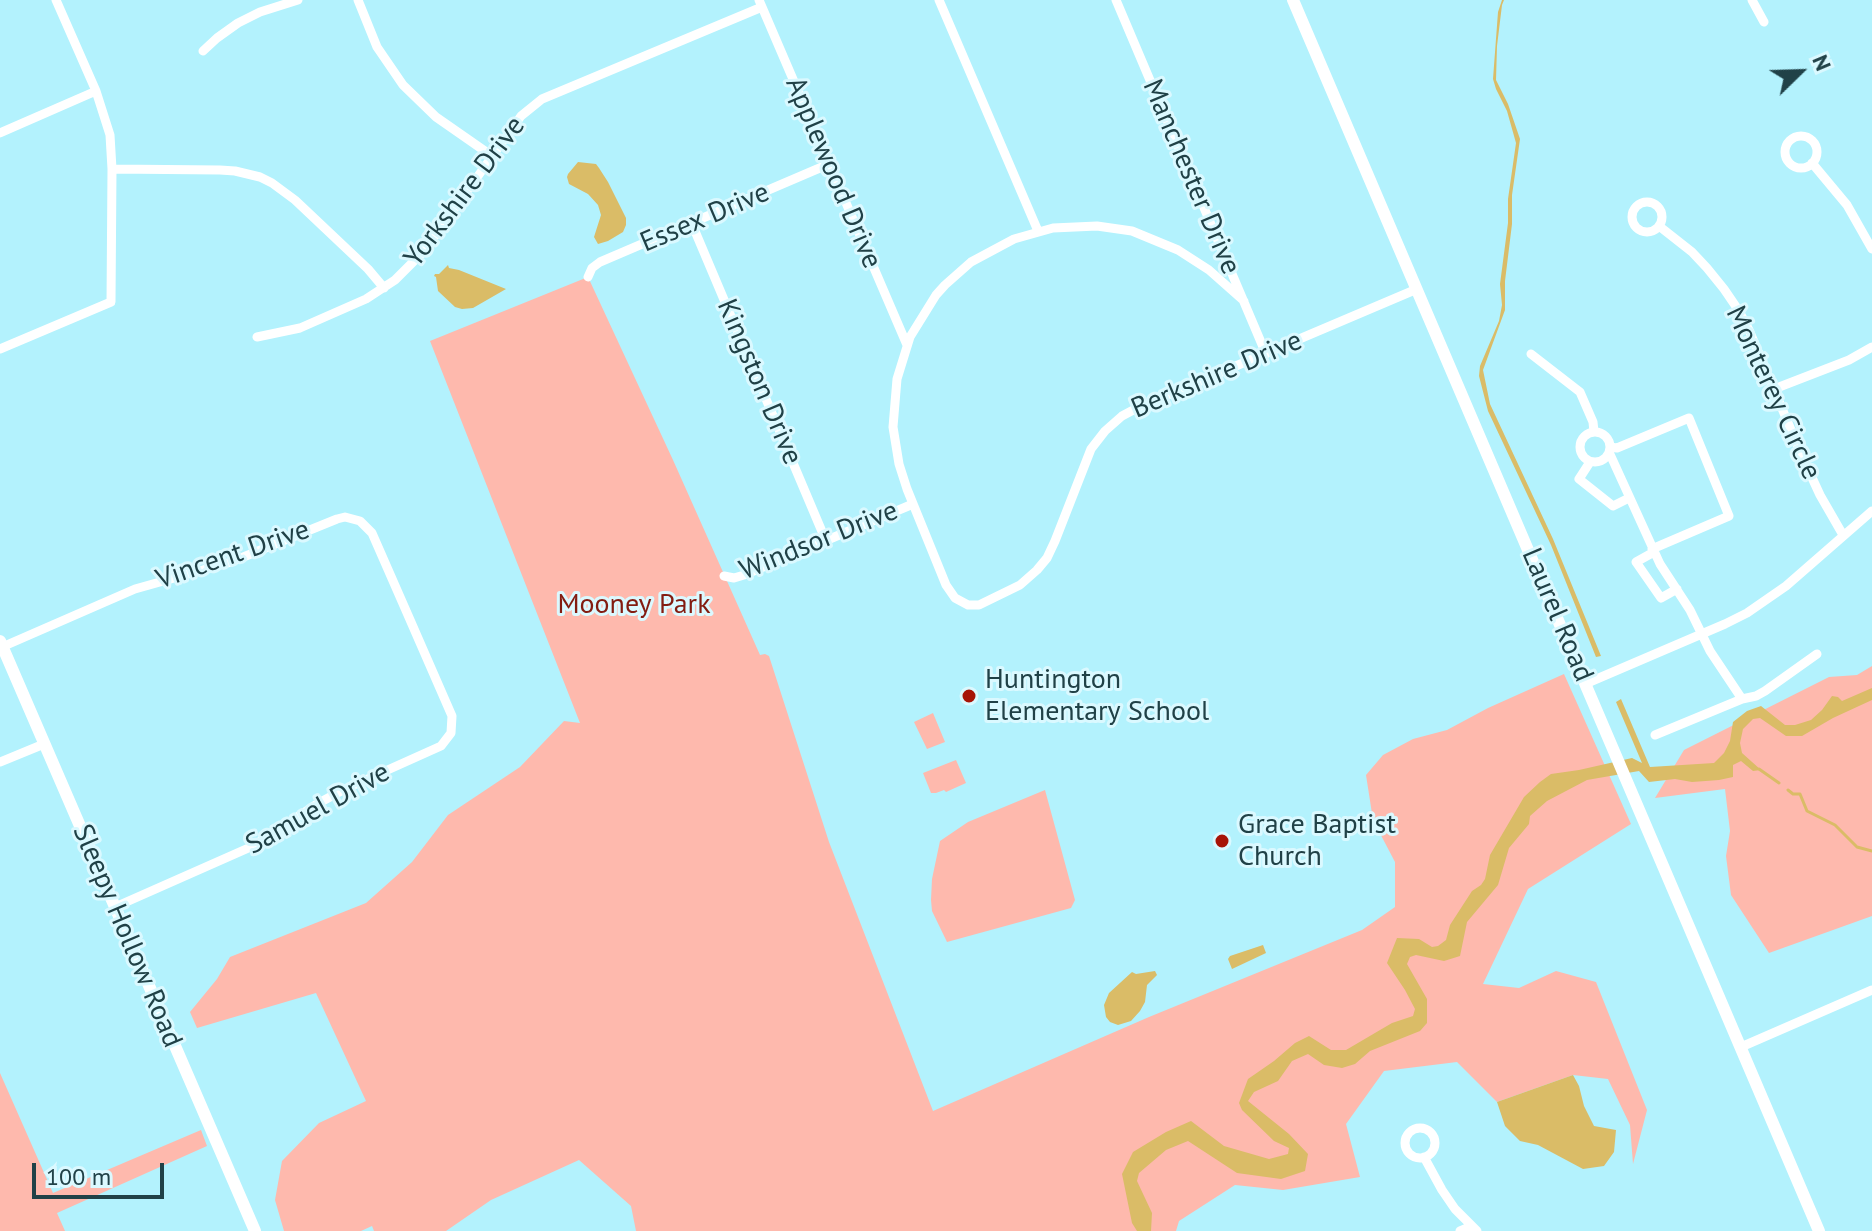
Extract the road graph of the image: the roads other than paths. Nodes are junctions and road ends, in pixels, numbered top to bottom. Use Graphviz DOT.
graph roads {
  1 [pos="56,0"];
  2 [pos="298,0"];
  3 [pos="358,0"];
  4 [pos="939,0"];
  5 [pos="1116,0"];
  6 [pos="1293,0"];
  7 [pos="1754,1"];
  8 [pos="760,3"];
  9 [pos="1764,22"];
  10 [pos="203,51"];
  11 [pos="96,91"];
  12 [pos="0,133"];
  13 [pos="492,156"];
  14 [pos="1812,163"];
  15 [pos="829,164"];
  16 [pos="112,169"];
  17 [pos="692,224"];
  18 [pos="1659,226"];
  19 [pos="1038,231"];
  20 [pos="1872,249"];
  21 [pos="588,277"];
  22 [pos="384,288"];
  23 [pos="1417,289"];
  24 [pos="1244,301"];
  25 [pos="257,337"];
  26 [pos="907,345"];
  27 [pos="1872,347"];
  28 [pos="0,349"];
  29 [pos="1266,354"];
  30 [pos="1531,354"];
  31 [pos="1774,389"];
  32 [pos="1594,432"];
  33 [pos="1609,450"];
  34 [pos="1590,462"];
  35 [pos="1629,498"];
  36 [pos="913,504"];
  37 [pos="1872,511"];
  38 [pos="1843,535"];
  39 [pos="826,541"];
  40 [pos="1653,550"];
  41 [pos="724,576"];
  42 [pos="1677,589"];
  43 [pos="411,622"];
  44 [pos="1702,634"];
  45 [pos="1,644"];
  46 [pos="1817,654"];
  47 [pos="1585,684"];
  48 [pos="1742,699"];
  49 [pos="1655,735"];
  50 [pos="44,744"];
  51 [pos="0,762"];
  52 [pos="115,907"];
  53 [pos="1872,990"];
  54 [pos="1741,1047"];
  55 [pos="1424,1157"];
  56 [pos="1474,1228"];
  57 [pos="255,1231"];
  58 [pos="1460,1231"];
  59 [pos="1819,1231"];
  1 -- 11 [label="street"];
  2 -- 10 [label="street"];
  3 -- 13 [label="street"];
  4 -- 19 [label="street"];
  5 -- 24 [label="street, Manchester Drive"];
  6 -- 23 [label="street, Laurel Road"];
  7 -- 9 [label="street"];
  8 -- 13 [label="street, Yorkshire Drive"];
  8 -- 15 [label="street, Applewood Drive"];
  11 -- 12 [label="street"];
  11 -- 16 [label="street"];
  13 -- 22 [label="street, Yorkshire Drive"];
  14 -- 20 [label="street"];
  15 -- 17 [label="street, Essex Drive"];
  15 -- 26 [label="street, Applewood Drive"];
  16 -- 22 [label="street"];
  16 -- 28 [label="street"];
  17 -- 21 [label="street, Essex Drive"];
  17 -- 39 [label="street, Kingston Drive"];
  18 -- 31 [label="street, Monterey Circle"];
  19 -- 24 [label="street"];
  19 -- 26 [label="street"];
  22 -- 25 [label="street, Yorkshire Drive"];
  23 -- 29 [label="street, Berkshire Drive"];
  23 -- 47 [label="street, Laurel Road"];
  24 -- 29 [label="street, Manchester Drive"];
  26 -- 36 [label="street"];
  27 -- 31 [label="street"];
  29 -- 36 [label="street, Berkshire Drive"];
  30 -- 32 [label="street"];
  31 -- 38 [label="street, Monterey Circle"];
  32 -- 33 [label="street"];
  32 -- 34 [label="street"];
  33 -- 34 [label="street"];
  33 -- 35 [label="street"];
  33 -- 40 [label="street"];
  34 -- 35 [label="street"];
  35 -- 40 [label="street"];
  36 -- 39 [label="street, Windsor Drive"];
  37 -- 38 [label="street"];
  38 -- 44 [label="street"];
  39 -- 41 [label="street, Windsor Drive"];
  40 -- 42 [label="street"];
  40 -- 42 [label="street"];
  42 -- 44 [label="street"];
  43 -- 45 [label="street, Vincent Drive"];
  43 -- 52 [label="street, Samuel Drive"];
  44 -- 47 [label="street"];
  44 -- 48 [label="street"];
  45 -- 50 [label="street, Sleepy Hollow Road"];
  46 -- 48 [label="street"];
  47 -- 54 [label="street, Laurel Road"];
  48 -- 49 [label="street"];
  50 -- 51 [label="street"];
  50 -- 52 [label="street, Sleepy Hollow Road"];
  52 -- 57 [label="street, Sleepy Hollow Road"];
  53 -- 54 [label="street"];
  54 -- 59 [label="street, Laurel Road"];
  55 -- 56 [label="street"];
  56 -- 58 [label="street"];
}
